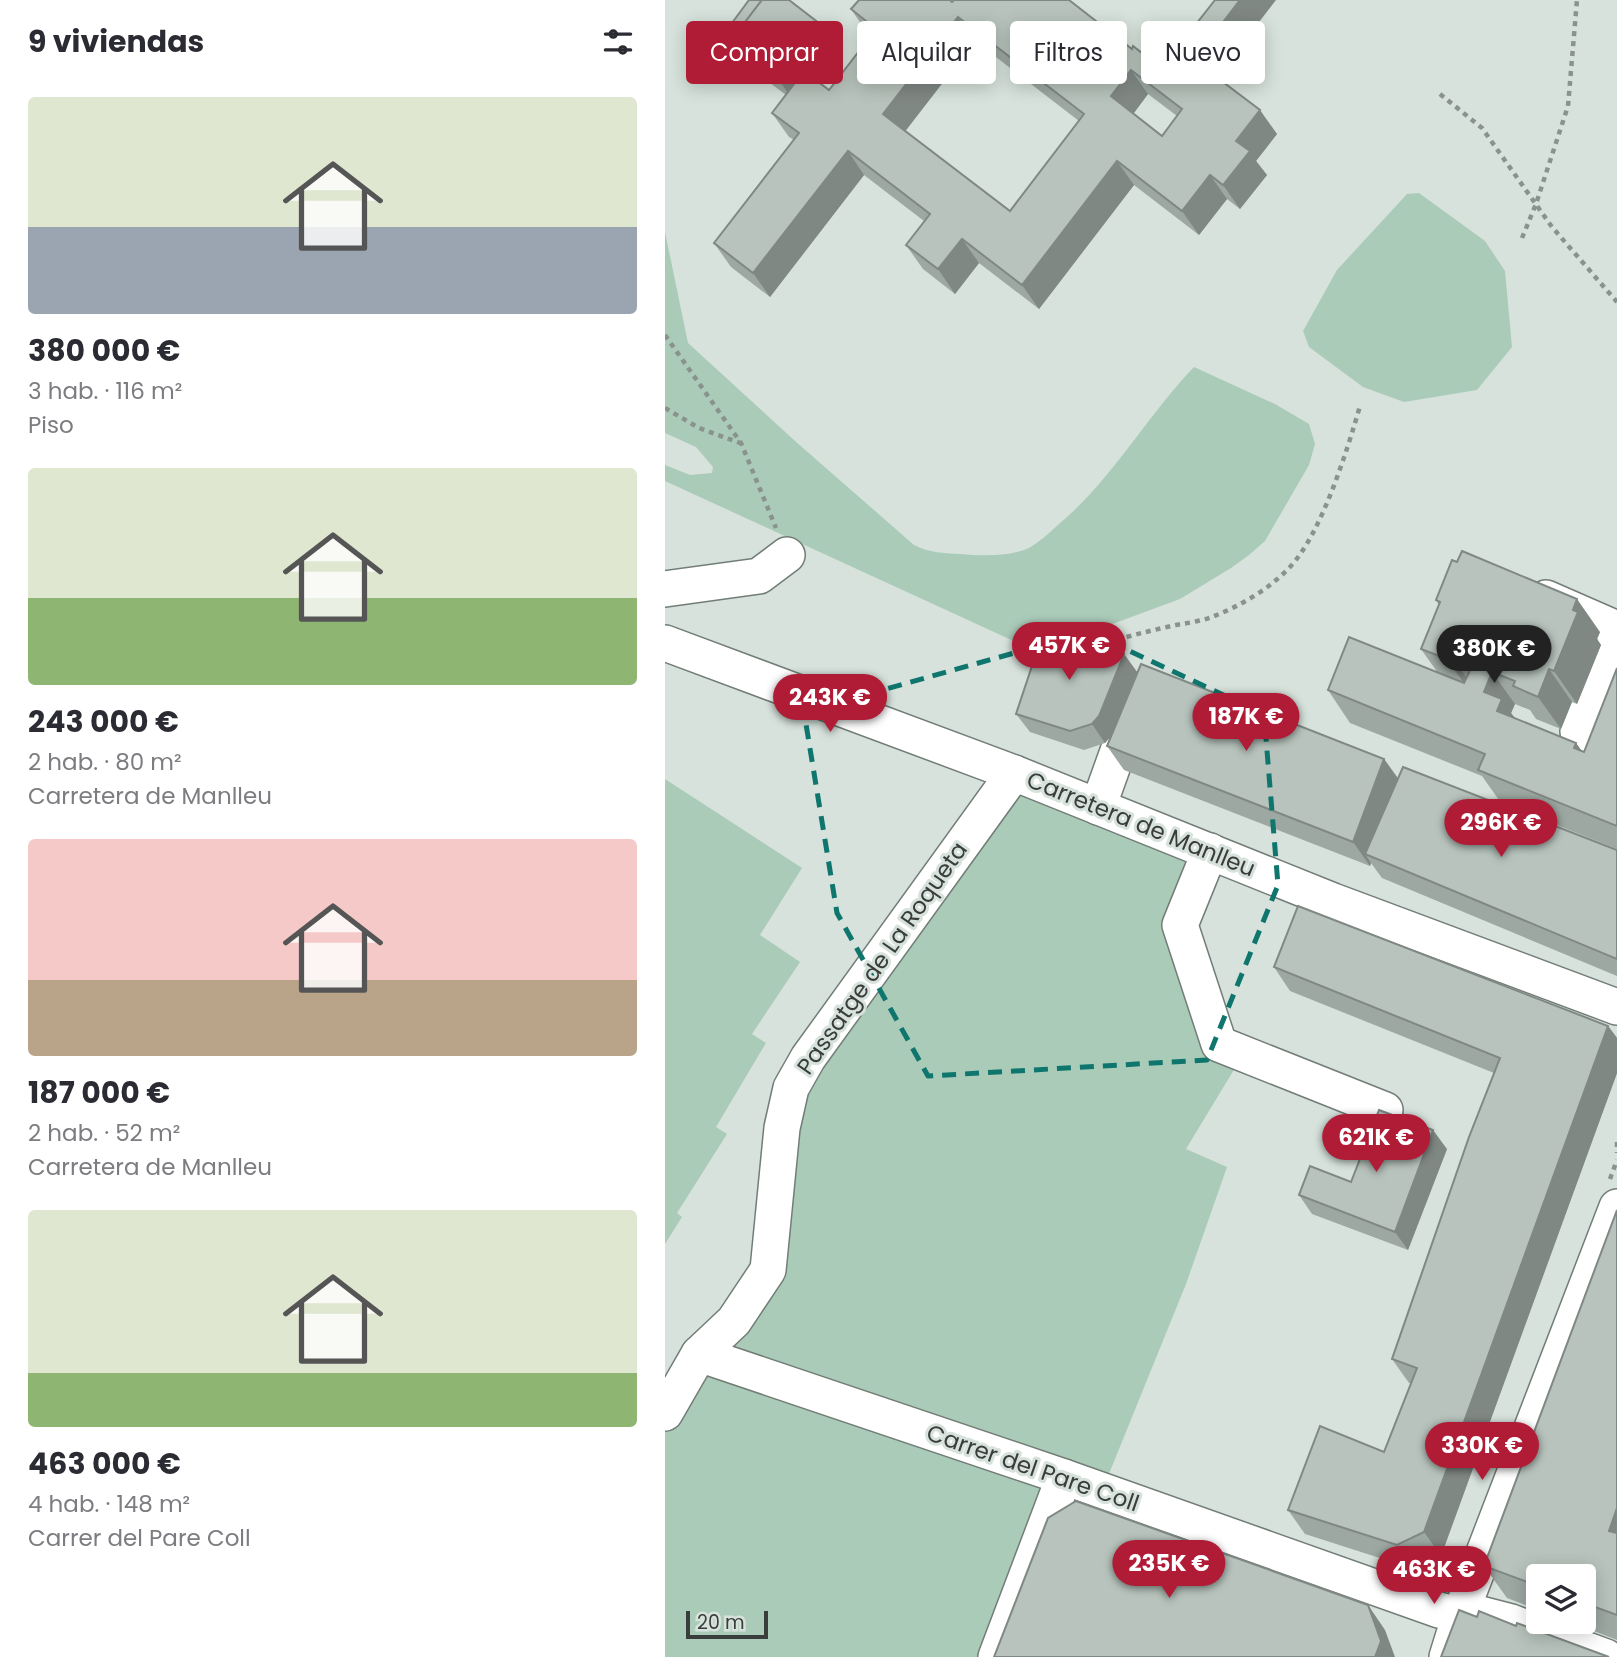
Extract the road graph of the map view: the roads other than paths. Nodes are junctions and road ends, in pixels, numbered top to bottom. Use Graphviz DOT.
graph roads {
  1 [pos="787,555"];
  2 [pos="1521,587"];
  3 [pos="665,589"];
  4 [pos="1617,629"];
  5 [pos="1617,640"];
  6 [pos="665,643"];
  7 [pos="1140,688"];
  8 [pos="1547,731"];
  9 [pos="1617,740"];
  10 [pos="1580,744"];
  11 [pos="1014,773"];
  12 [pos="1098,807"];
  13 [pos="1210,851"];
  14 [pos="1617,1007"];
  15 [pos="1385,1110"];
  16 [pos="1617,1207"];
  17 [pos="699,1354"];
  18 [pos="665,1413"];
  19 [pos="1064,1477"];
  20 [pos="1460,1615"];
  21 [pos="996,1657"];
  22 [pos="1447,1657"];
  23 [pos="1606,1657"];
  1 -- 3 [label="street"];
  2 -- 4 [label="street"];
  5 -- 10 [label="street"];
  6 -- 11 [label="street, Carretera de Manlleu"];
  7 -- 12 [label="street"];
  8 -- 10 [label="street"];
  9 -- 10 [label="street"];
  11 -- 12 [label="street, Carretera de Manlleu"];
  11 -- 17 [label="street, Passatge de La Roqueta"];
  12 -- 13 [label="street, Carretera de Manlleu"];
  13 -- 14 [label="street, Carretera de Manlleu"];
  13 -- 15 [label="street"];
  16 -- 20 [label="street"];
  17 -- 18 [label="street, Passatge de La Roqueta"];
  17 -- 19 [label="street, Carrer del Pare Coll"];
  19 -- 20 [label="street, Carrer del Pare Coll"];
  19 -- 21 [label="street"];
  20 -- 22 [label="street"];
  20 -- 23 [label="street, Carrer del Pare Coll"];
}
